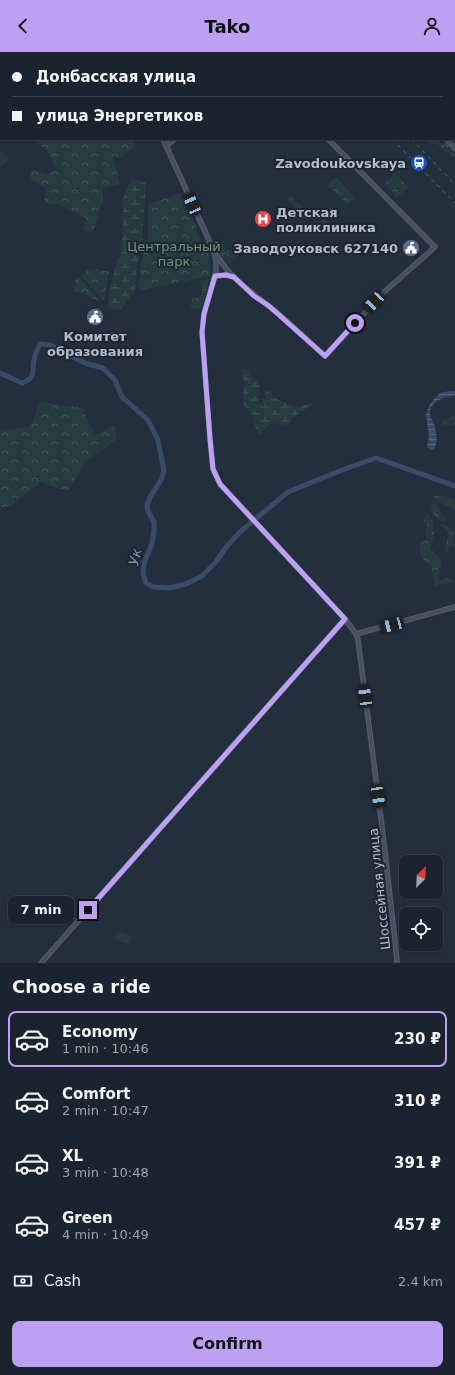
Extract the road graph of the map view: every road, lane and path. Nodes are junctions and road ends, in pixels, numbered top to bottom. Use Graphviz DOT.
graph roads {
  1 [pos="163,140"];
  2 [pos="174,140"];
  3 [pos="329,140"];
  4 [pos="447,140"];
  5 [pos="166,146"];
  6 [pos="455,149"];
  7 [pos="213,249"];
  8 [pos="215,276"];
  9 [pos="234,277"];
  10 [pos="455,607"];
  11 [pos="345,619"];
  12 [pos="356,634"];
  13 [pos="41,963"];
  14 [pos="396,963"];
  1 -- 5 [label="street, Шоссейная улица"];
  2 -- 5 [label="street"];
  3 -- 9 [label="street"];
  4 -- 6 [label="street"];
  5 -- 7 [label="street, Шоссейная улица"];
  7 -- 8 [label="street, Шоссейная улица"];
  7 -- 9 [label="street"];
  8 -- 9 [label="street"];
  8 -- 11 [label="street, Шоссейная улица"];
  10 -- 12 [label="street"];
  11 -- 12 [label="street, Шоссейная улица"];
  11 -- 13 [label="street"];
  12 -- 14 [label="street, Шоссейная улица"];
}
